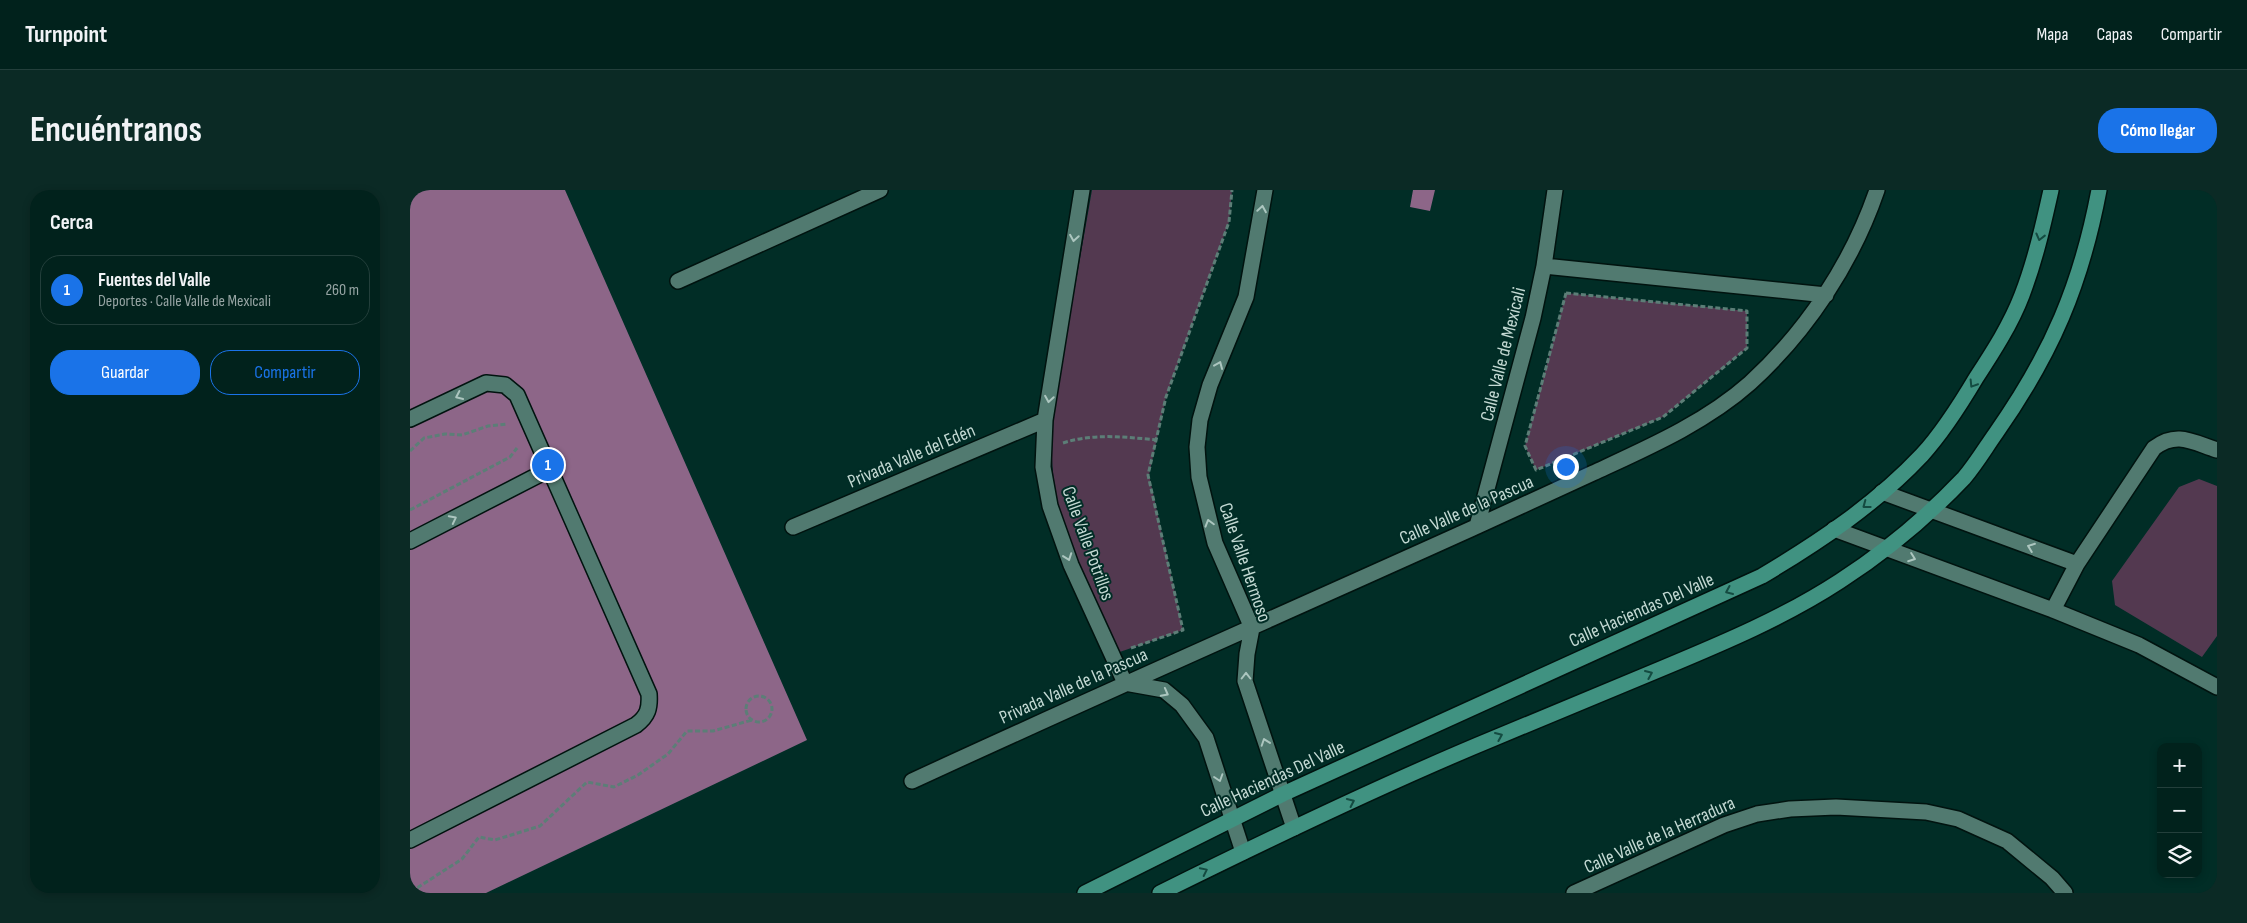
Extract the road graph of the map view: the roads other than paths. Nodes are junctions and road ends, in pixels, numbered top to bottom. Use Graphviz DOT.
graph roads {
  1 [pos="880,190"];
  2 [pos="1082,190"];
  3 [pos="1264,190"];
  4 [pos="1555,190"];
  5 [pos="1878,190"];
  6 [pos="2051,190"];
  7 [pos="2099,190"];
  8 [pos="1544,266"];
  9 [pos="678,281"];
  10 [pos="1826,295"];
  11 [pos="410,419"];
  12 [pos="1045,420"];
  13 [pos="2217,450"];
  14 [pos="550,470"];
  15 [pos="1882,492"];
  16 [pos="1930,509"];
  17 [pos="1477,526"];
  18 [pos="793,527"];
  19 [pos="1834,529"];
  20 [pos="410,541"];
  21 [pos="1886,548"];
  22 [pos="2077,564"];
  23 [pos="2052,610"];
  24 [pos="1252,628"];
  25 [pos="1125,683"];
  26 [pos="2217,687"];
  27 [pos="912,781"];
  28 [pos="1283,794"];
  29 [pos="1232,818"];
  30 [pos="1294,828"];
  31 [pos="410,840"];
  32 [pos="1243,852"];
  33 [pos="1085,893"];
  34 [pos="1160,893"];
  35 [pos="1574,893"];
  36 [pos="2065,893"];
  1 -- 9 [label="street"];
  2 -- 12 [label="street, Calle Valle Potrillos, one-way"];
  24 -- 3 [label="street, Calle Valle Hermoso, one-way"];
  4 -- 8 [label="street, Calle Valle de Mexicali"];
  5 -- 10 [label="street, Calle Valle de la Pascua"];
  6 -- 15 [label="main road, Calle Haciendas Del Valle, one-way"];
  7 -- 16 [label="main road"];
  8 -- 10 [label="street"];
  8 -- 17 [label="street, Calle Valle de Mexicali"];
  10 -- 17 [label="street, Calle Valle de la Pascua"];
  14 -- 11 [label="street, one-way"];
  12 -- 18 [label="street, Privada Valle del Edén"];
  12 -- 25 [label="street, Calle Valle Potrillos, one-way"];
  13 -- 22 [label="street"];
  20 -- 14 [label="street, one-way"];
  14 -- 31 [label="street"];
  15 -- 16 [label="street"];
  15 -- 19 [label="main road, Calle Haciendas Del Valle, one-way"];
  16 -- 21 [label="main road"];
  22 -- 16 [label="street, one-way"];
  17 -- 24 [label="street, Calle Valle de la Pascua"];
  19 -- 21 [label="street"];
  19 -- 28 [label="main road, Calle Haciendas Del Valle, one-way"];
  21 -- 23 [label="street, one-way"];
  30 -- 21 [label="main road, one-way"];
  22 -- 23 [label="street"];
  23 -- 26 [label="street"];
  24 -- 25 [label="street, Privada Valle de la Pascua"];
  28 -- 24 [label="street, Calle Valle Hermoso, one-way"];
  25 -- 27 [label="street, Privada Valle de la Pascua"];
  25 -- 29 [label="street, one-way"];
  28 -- 29 [label="main road, Calle Haciendas Del Valle"];
  28 -- 30 [label="street, Calle Valle Hermoso"];
  29 -- 32 [label="street"];
  29 -- 33 [label="main road, Calle Haciendas Del Valle"];
  30 -- 32 [label="main road"];
  34 -- 32 [label="main road, one-way"];
  35 -- 36 [label="street, Calle Valle de la Herradura"];
}
